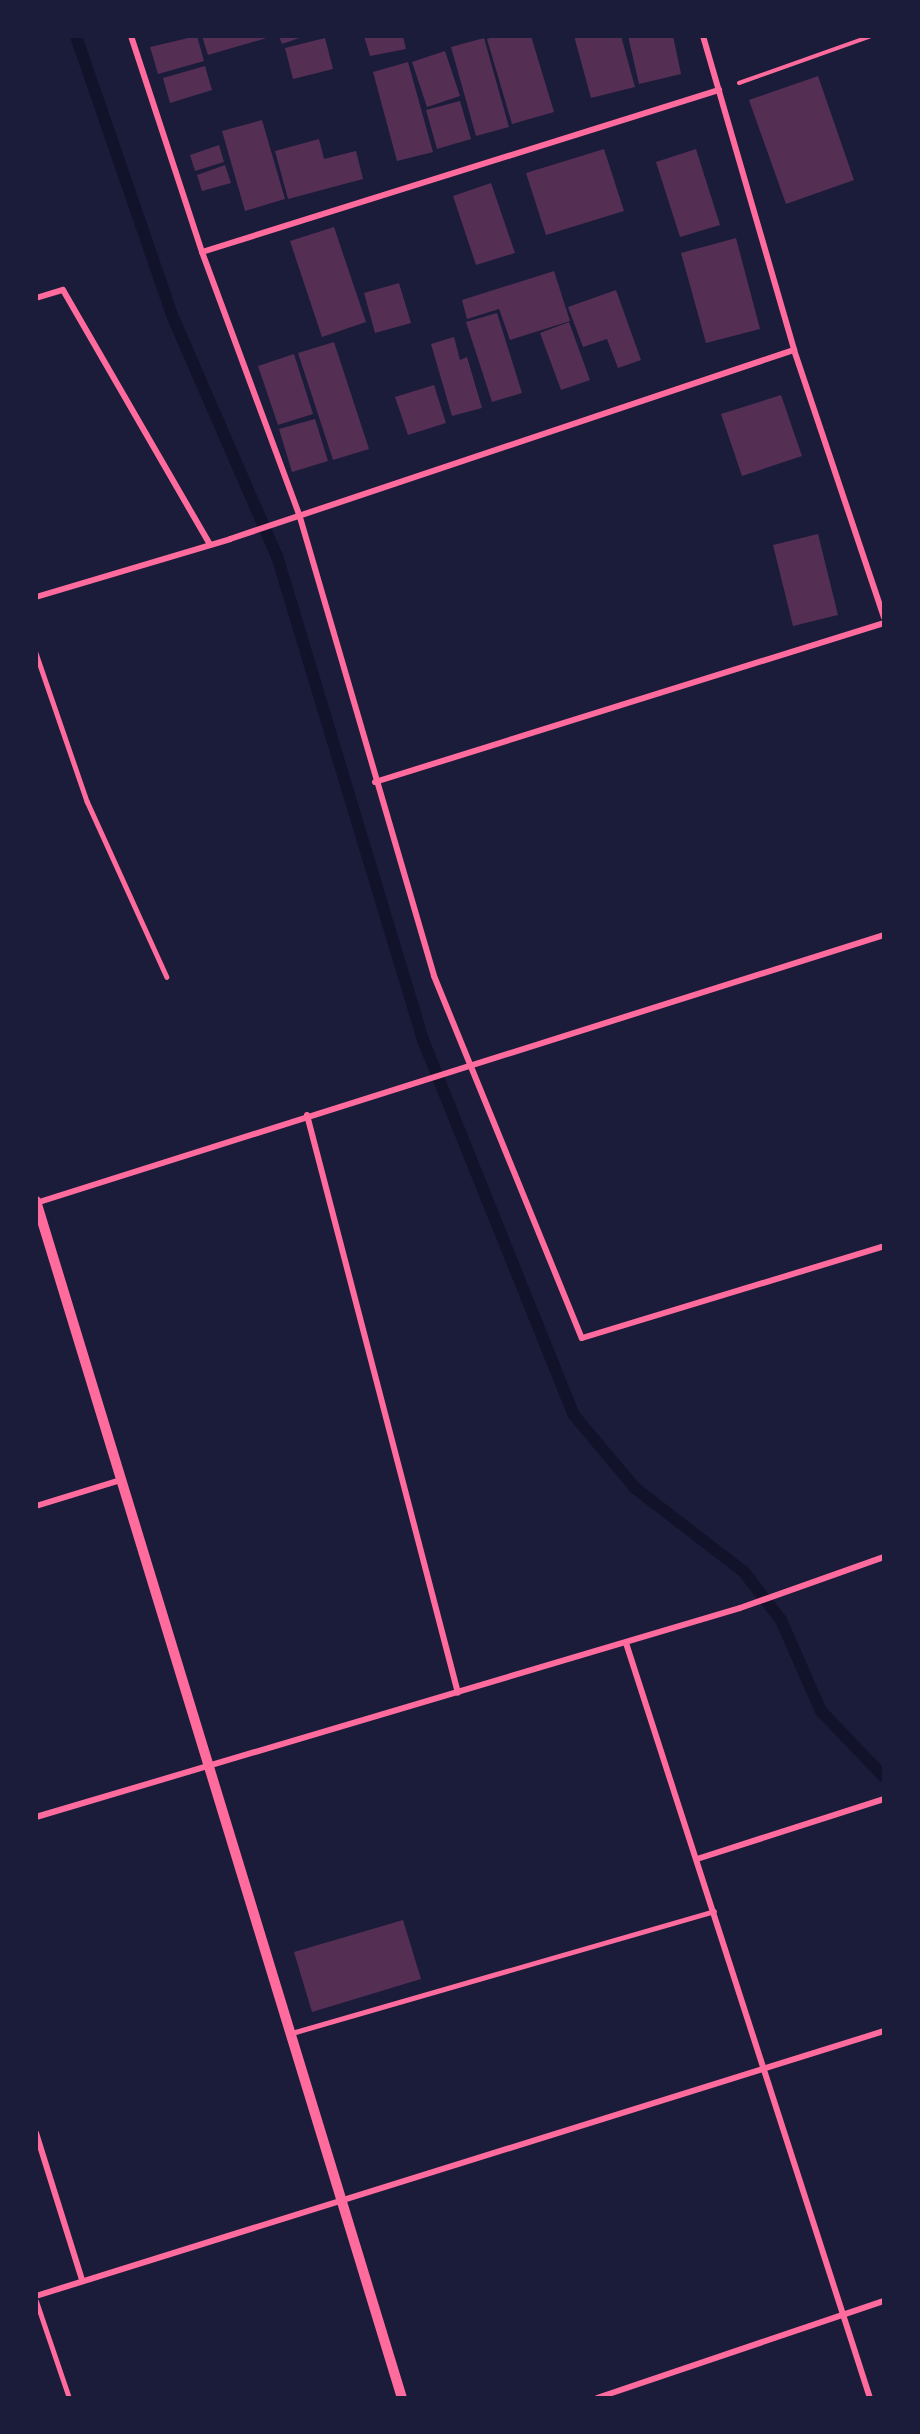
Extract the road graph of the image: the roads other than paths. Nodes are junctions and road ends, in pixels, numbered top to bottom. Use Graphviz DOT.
graph roads {
  1 [pos="131,36"];
  2 [pos="703,36"];
  3 [pos="719,90"];
  4 [pos="202,252"];
  5 [pos="36,298"];
  6 [pos="794,350"];
  7 [pos="299,514"];
  8 [pos="210,545"];
  9 [pos="36,597"];
  10 [pos="884,617"];
  11 [pos="884,623"];
  12 [pos="36,653"];
  13 [pos="375,782"];
  14 [pos="884,935"];
  15 [pos="167,977"];
  16 [pos="470,1063"];
  17 [pos="307,1115"];
  18 [pos="36,1202"];
  19 [pos="884,1246"];
  20 [pos="121,1480"];
  21 [pos="36,1506"];
  22 [pos="884,1557"];
  23 [pos="626,1643"];
  24 [pos="459,1692"];
  25 [pos="209,1767"];
  26 [pos="884,1799"];
  27 [pos="36,1817"];
  28 [pos="697,1859"];
  29 [pos="714,1911"];
  30 [pos="884,2031"];
  31 [pos="292,2033"];
  32 [pos="766,2070"];
  33 [pos="36,2133"];
  34 [pos="345,2202"];
  35 [pos="82,2280"];
  36 [pos="36,2296"];
  37 [pos="36,2301"];
  38 [pos="884,2301"];
  39 [pos="845,2313"];
  40 [pos="69,2398"];
  41 [pos="402,2398"];
  42 [pos="597,2398"];
  43 [pos="870,2398"];
  1 -- 4 [label="street"];
  2 -- 3 [label="street"];
  3 -- 4 [label="street"];
  3 -- 6 [label="street"];
  4 -- 7 [label="street"];
  5 -- 8 [label="street"];
  6 -- 7 [label="street"];
  6 -- 10 [label="street"];
  7 -- 8 [label="street"];
  7 -- 13 [label="street"];
  8 -- 9 [label="street"];
  11 -- 13 [label="street"];
  12 -- 15 [label="lane"];
  13 -- 16 [label="street"];
  14 -- 16 [label="street"];
  16 -- 17 [label="street"];
  16 -- 19 [label="street"];
  17 -- 18 [label="street"];
  17 -- 24 [label="street"];
  18 -- 20 [label="street"];
  20 -- 21 [label="street"];
  20 -- 25 [label="street"];
  22 -- 23 [label="street"];
  23 -- 24 [label="street"];
  23 -- 28 [label="street"];
  24 -- 25 [label="street"];
  25 -- 27 [label="street"];
  25 -- 31 [label="street"];
  26 -- 28 [label="street"];
  28 -- 29 [label="street"];
  29 -- 31 [label="lane"];
  29 -- 32 [label="street"];
  30 -- 32 [label="street"];
  31 -- 34 [label="street"];
  32 -- 34 [label="street"];
  32 -- 39 [label="street"];
  33 -- 35 [label="street"];
  34 -- 35 [label="street"];
  34 -- 41 [label="street"];
  35 -- 36 [label="street"];
  37 -- 40 [label="street"];
  38 -- 39 [label="street"];
  39 -- 42 [label="street"];
  39 -- 43 [label="street"];
}
